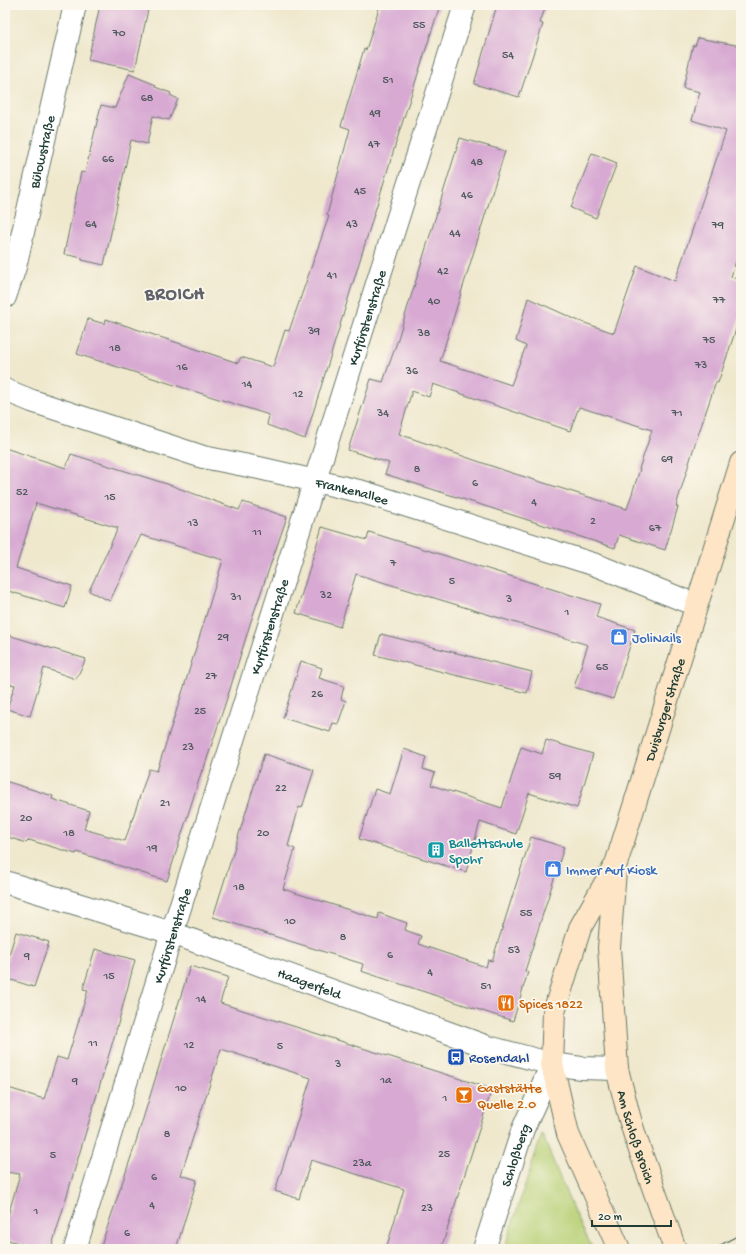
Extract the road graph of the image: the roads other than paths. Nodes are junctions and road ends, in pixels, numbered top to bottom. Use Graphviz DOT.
graph roads {
  1 [pos="75,5"];
  2 [pos="465,5"];
  3 [pos="5,297"];
  4 [pos="5,390"];
  5 [pos="741,463"];
  6 [pos="315,481"];
  7 [pos="696,605"];
  8 [pos="616,864"];
  9 [pos="5,882"];
  10 [pos="172,933"];
  11 [pos="552,1064"];
  12 [pos="617,1069"];
  13 [pos="75,1249"];
  14 [pos="484,1249"];
  15 [pos="618,1249"];
  16 [pos="675,1249"];
  1 -- 3 [label="street, Bülowstraße"];
  2 -- 6 [label="street, Kurfürstenstraße"];
  4 -- 6 [label="street, Frankenallee"];
  5 -- 7 [label="main road, Duisburger Straße"];
  6 -- 7 [label="street, Frankenallee"];
  6 -- 10 [label="street, Kurfürstenstraße"];
  7 -- 8 [label="main road, Duisburger Straße"];
  8 -- 11 [label="main road, Duisburger Straße"];
  8 -- 12 [label="main road, Duisburger Straße"];
  9 -- 10 [label="street, Haagerfeld"];
  10 -- 11 [label="street, Haagerfeld"];
  10 -- 13 [label="street, Kurfürstenstraße"];
  11 -- 12 [label="street, Haagerfeld"];
  11 -- 14 [label="street, Schloßberg"];
  11 -- 15 [label="main road"];
  12 -- 16 [label="main road, Am Schloß Broich"];
}
